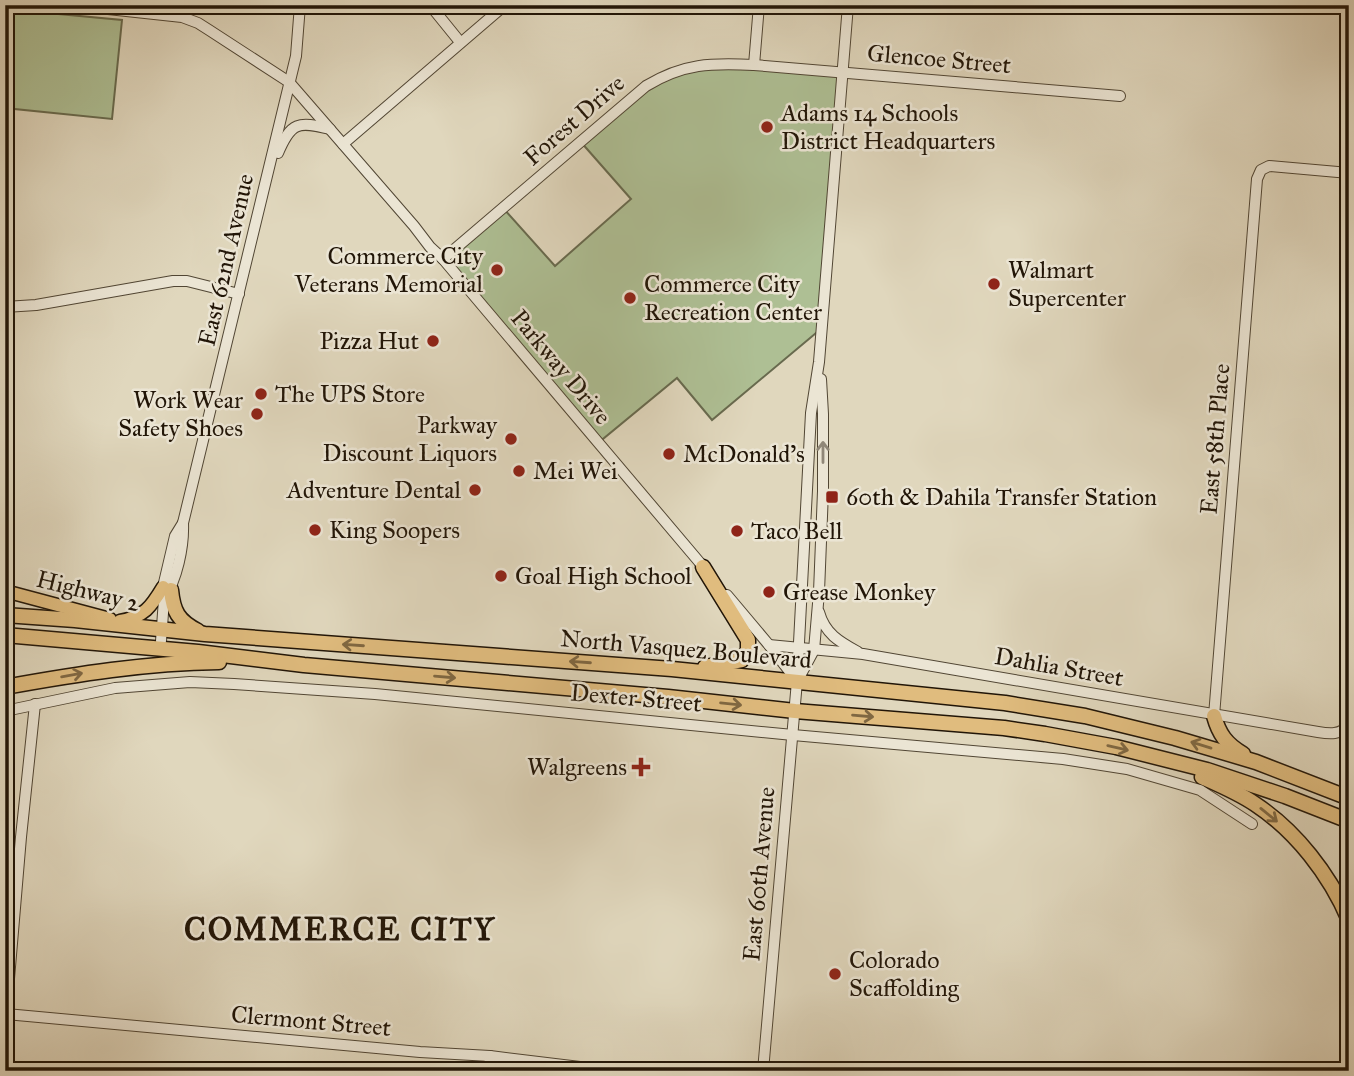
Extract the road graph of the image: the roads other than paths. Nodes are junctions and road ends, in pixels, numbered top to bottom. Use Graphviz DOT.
graph roads {
  1 [pos="71,5"];
  2 [pos="300,5"];
  3 [pos="430,5"];
  4 [pos="505,5"];
  5 [pos="759,5"];
  6 [pos="848,5"];
  7 [pos="127,8"];
  8 [pos="460,42"];
  9 [pos="754,65"];
  10 [pos="843,72"];
  11 [pos="289,82"];
  12 [pos="1120,96"];
  13 [pos="330,129"];
  14 [pos="343,144"];
  15 [pos="1349,173"];
  16 [pos="267,179"];
  17 [pos="443,259"];
  18 [pos="239,294"];
  19 [pos="5,307"];
  20 [pos="820,362"];
  21 [pos="703,567"];
  22 [pos="5,592"];
  23 [pos="166,592"];
  24 [pos="818,608"];
  25 [pos="5,615"];
  26 [pos="120,621"];
  27 [pos="205,634"];
  28 [pos="5,635"];
  29 [pos="162,635"];
  30 [pos="769,645"];
  31 [pos="799,649"];
  32 [pos="814,650"];
  33 [pos="863,654"];
  34 [pos="304,665"];
  35 [pos="672,669"];
  36 [pos="797,681"];
  37 [pos="5,687"];
  38 [pos="35,704"];
  39 [pos="5,711"];
  40 [pos="795,711"];
  41 [pos="1214,716"];
  42 [pos="1349,725"];
  43 [pos="793,735"];
  44 [pos="1142,754"];
  45 [pos="1266,766"];
  46 [pos="1313,783"];
  47 [pos="1349,790"];
  48 [pos="1349,799"];
  49 [pos="1349,821"];
  50 [pos="1252,824"];
  51 [pos="1349,920"];
  52 [pos="6,1014"];
  53 [pos="490,1056"];
  54 [pos="489,1071"];
  55 [pos="613,1071"];
  56 [pos="763,1071"];
  1 -- 7 [label="street"];
  2 -- 11 [label="street, East 62nd Avenue"];
  3 -- 8 [label="street"];
  4 -- 8 [label="street"];
  5 -- 9 [label="street"];
  6 -- 10 [label="street, East 60th Avenue"];
  7 -- 11 [label="street"];
  8 -- 14 [label="street"];
  9 -- 10 [label="street, Glencoe Street"];
  9 -- 17 [label="street, Forest Drive"];
  10 -- 12 [label="street, Glencoe Street"];
  10 -- 20 [label="street, East 60th Avenue"];
  11 -- 13 [label="street, Parkway Drive"];
  11 -- 16 [label="street, East 62nd Avenue"];
  13 -- 14 [label="street, Parkway Drive"];
  13 -- 16 [label="street"];
  14 -- 17 [label="street, Parkway Drive"];
  15 -- 41 [label="street, East 58th Place"];
  16 -- 18 [label="street, East 62nd Avenue"];
  17 -- 21 [label="street, Parkway Drive"];
  18 -- 19 [label="street"];
  18 -- 23 [label="street, East 62nd Avenue"];
  24 -- 20 [label="street, East 60th Avenue, one-way"];
  20 -- 31 [label="street, East 60th Avenue"];
  21 -- 30 [label="street, Parkway Drive"];
  21 -- 35 [label="highway"];
  22 -- 26 [label="main road, Highway 2"];
  23 -- 26 [label="main road"];
  23 -- 27 [label="highway"];
  23 -- 29 [label="street, East 62nd Avenue"];
  24 -- 32 [label="street, East 60th Avenue"];
  24 -- 33 [label="street"];
  25 -- 29 [label="highway, North Vasquez Boulevard"];
  26 -- 29 [label="main road, Highway 2"];
  27 -- 29 [label="highway, North Vasquez Boulevard"];
  35 -- 27 [label="highway, North Vasquez Boulevard, one-way"];
  28 -- 34 [label="highway, North Vasquez Boulevard"];
  30 -- 31 [label="street, Dahlia Street"];
  30 -- 36 [label="street, Parkway Drive"];
  31 -- 32 [label="street, Dahlia Street"];
  31 -- 36 [label="street, East 60th Avenue"];
  32 -- 33 [label="street, Dahlia Street"];
  32 -- 36 [label="street, East 60th Avenue"];
  33 -- 41 [label="street, Dahlia Street"];
  37 -- 34 [label="highway, one-way"];
  34 -- 40 [label="highway, North Vasquez Boulevard, one-way"];
  35 -- 36 [label="highway, North Vasquez Boulevard"];
  36 -- 40 [label="street, East 60th Avenue"];
  45 -- 36 [label="highway, North Vasquez Boulevard, one-way"];
  38 -- 39 [label="street, Dexter Street"];
  38 -- 43 [label="street, Dexter Street"];
  38 -- 52 [label="street"];
  40 -- 43 [label="street, East 60th Avenue"];
  40 -- 44 [label="highway, North Vasquez Boulevard, one-way"];
  41 -- 42 [label="street, Dahlia Street"];
  41 -- 45 [label="highway"];
  43 -- 50 [label="street, Dexter Street"];
  43 -- 56 [label="street, East 60th Avenue"];
  44 -- 49 [label="highway, North Vasquez Boulevard"];
  44 -- 51 [label="highway, one-way"];
  45 -- 46 [label="highway, North Vasquez Boulevard"];
  46 -- 47 [label="highway"];
  46 -- 48 [label="highway, North Vasquez Boulevard"];
  52 -- 53 [label="street, Clermont Street"];
  53 -- 54 [label="street"];
  53 -- 55 [label="street, Clermont Street"];
}
